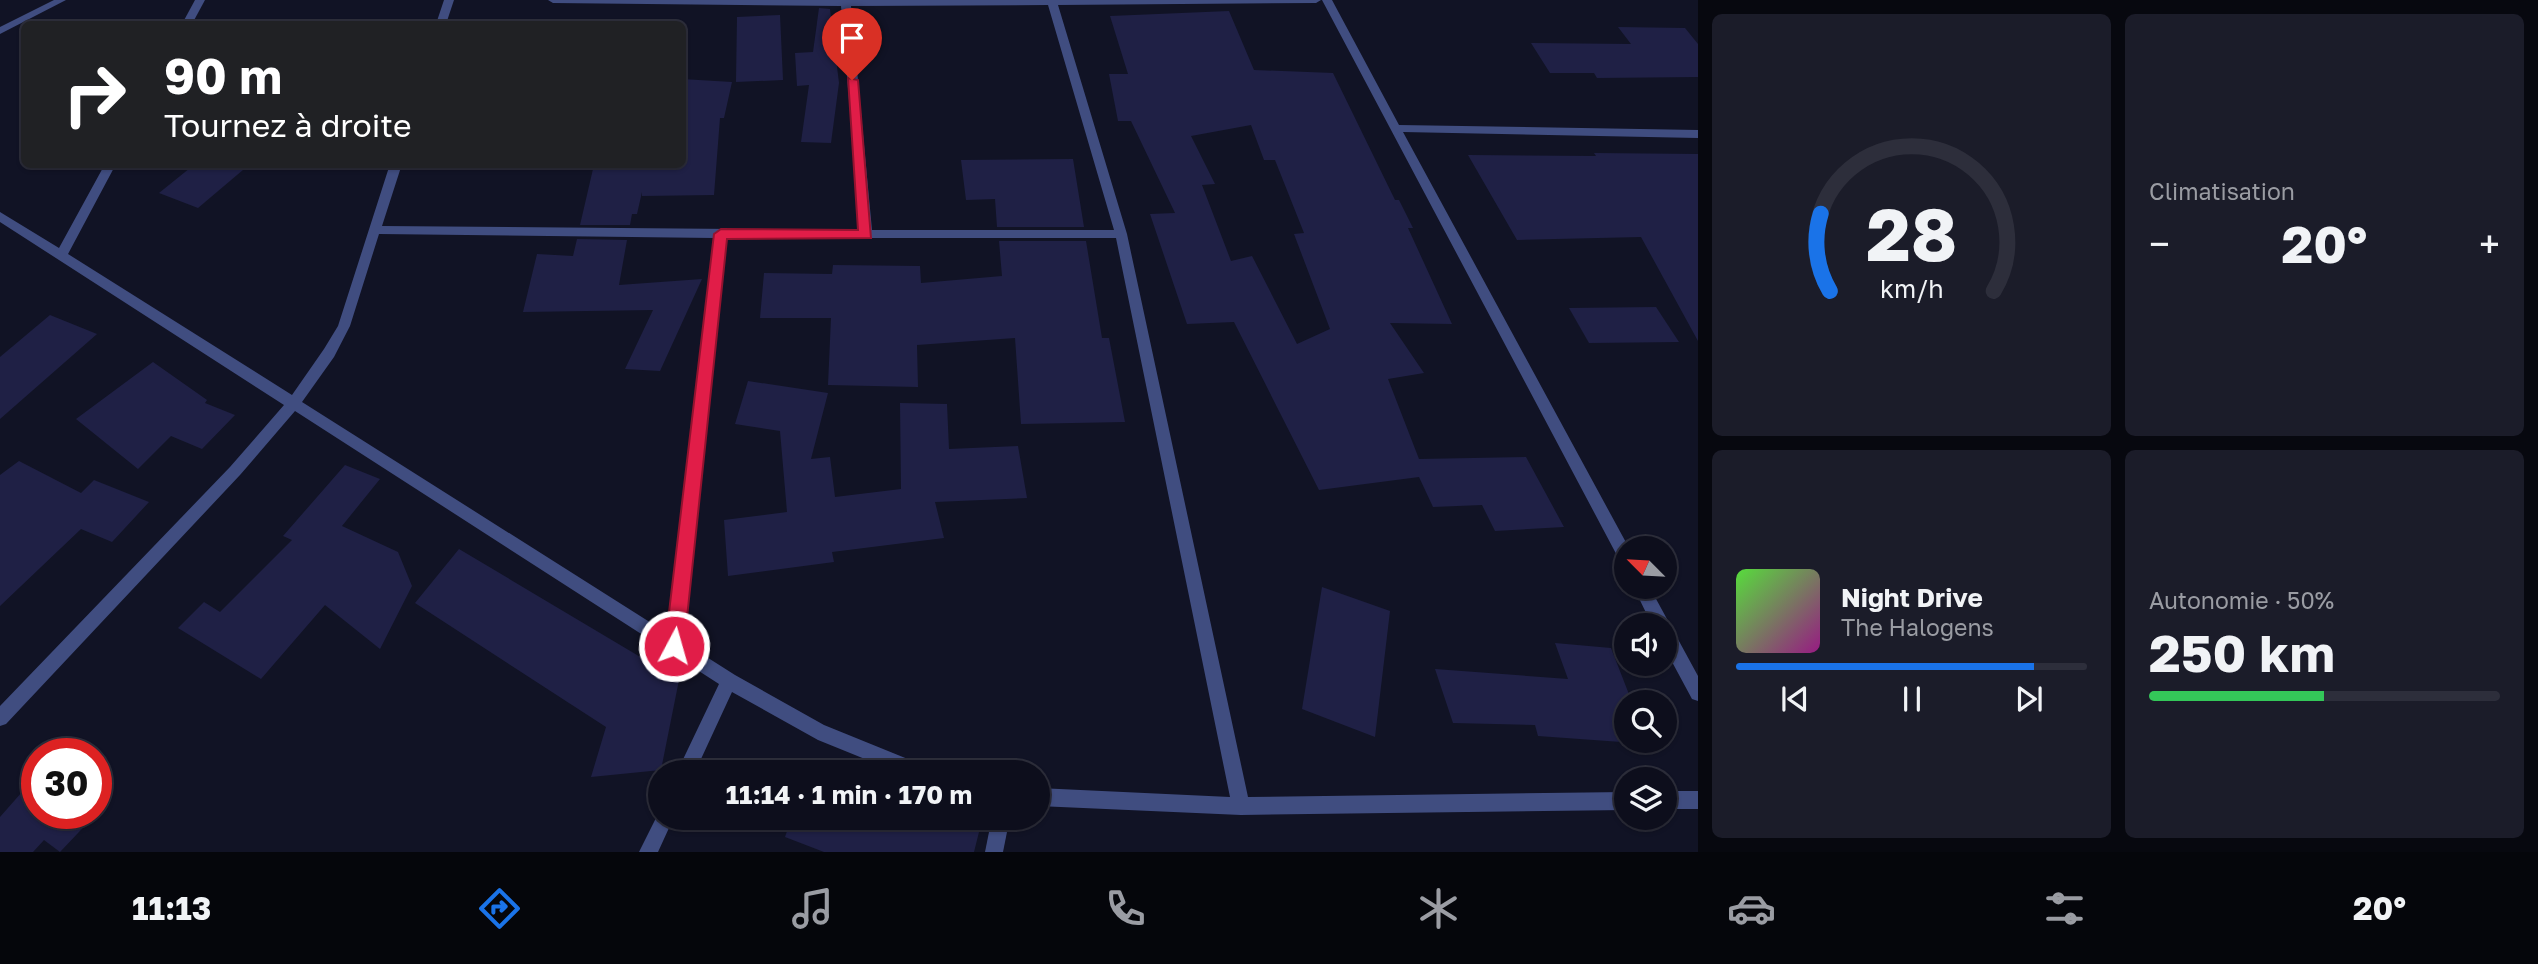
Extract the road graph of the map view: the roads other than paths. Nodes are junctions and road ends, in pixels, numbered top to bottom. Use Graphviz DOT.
graph roads {
  1 [pos="200,0"];
  2 [pos="449,0"];
  3 [pos="553,0"];
  4 [pos="1316,0"];
  5 [pos="1327,0"];
  6 [pos="53,1"];
  7 [pos="1052,2"];
  8 [pos="846,3"];
  9 [pos="189,21"];
  10 [pos="442,21"];
  11 [pos="0,31"];
  12 [pos="1395,128"];
  13 [pos="1698,134"];
  14 [pos="108,168"];
  15 [pos="395,168"];
  16 [pos="0,216"];
  17 [pos="374,230"];
  18 [pos="721,234"];
  19 [pos="1121,234"];
  20 [pos="866,235"];
  21 [pos="62,254"];
  22 [pos="293,403"];
  23 [pos="1614,536"];
  24 [pos="674,646"];
  25 [pos="1677,654"];
  26 [pos="729,681"];
  27 [pos="1698,693"];
  28 [pos="0,719"];
  29 [pos="692,760"];
  30 [pos="889,760"];
  31 [pos="1050,798"];
  32 [pos="1677,800"];
  33 [pos="1698,800"];
  34 [pos="1614,801"];
  35 [pos="1241,806"];
  36 [pos="659,830"];
  37 [pos="998,830"];
  38 [pos="648,852"];
  39 [pos="994,852"];
  1 -- 9 [label="street"];
  2 -- 10 [label="street"];
  3 -- 8 [label="street"];
  4 -- 7 [label="street"];
  5 -- 12 [label="street"];
  6 -- 11 [label="street"];
  7 -- 8 [label="street"];
  7 -- 19 [label="street"];
  8 -- 20 [label="street"];
  12 -- 13 [label="street"];
  12 -- 23 [label="street"];
  14 -- 21 [label="street"];
  15 -- 17 [label="street"];
  16 -- 21 [label="street"];
  17 -- 18 [label="street"];
  17 -- 22 [label="street"];
  18 -- 20 [label="street"];
  18 -- 24 [label="street"];
  19 -- 20 [label="street"];
  19 -- 35 [label="street"];
  21 -- 22 [label="street"];
  22 -- 24 [label="street"];
  22 -- 28 [label="street"];
  24 -- 26 [label="street"];
  25 -- 27 [label="street"];
  26 -- 29 [label="street"];
  26 -- 30 [label="street"];
  31 -- 35 [label="street"];
  32 -- 33 [label="street"];
  34 -- 35 [label="street"];
  36 -- 38 [label="street"];
  37 -- 39 [label="street"];
}
